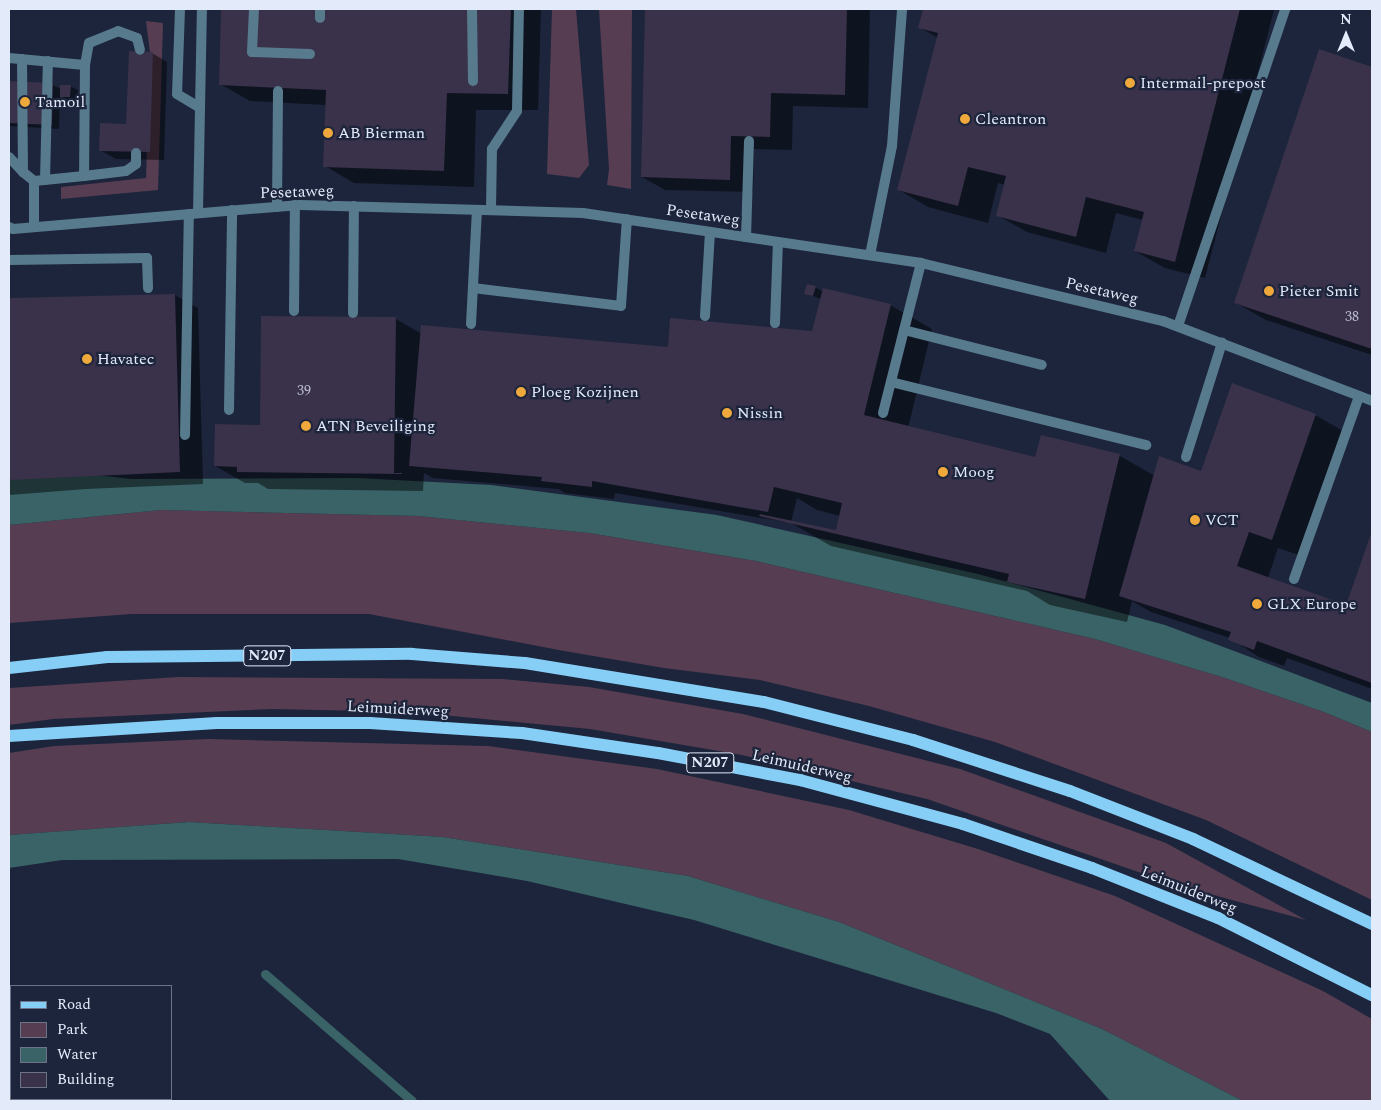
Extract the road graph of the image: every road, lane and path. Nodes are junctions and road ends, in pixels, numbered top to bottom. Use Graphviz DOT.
graph roads {
  1 [pos="180,9"];
  2 [pos="202,9"];
  3 [pos="254,9"];
  4 [pos="472,9"];
  5 [pos="519,9"];
  6 [pos="902,9"];
  7 [pos="1285,9"];
  8 [pos="140,50"];
  9 [pos="310,54"];
  10 [pos="9,58"];
  11 [pos="22,59"];
  12 [pos="48,61"];
  13 [pos="86,65"];
  14 [pos="473,81"];
  15 [pos="278,91"];
  16 [pos="200,108"];
  17 [pos="749,142"];
  18 [pos="136,153"];
  19 [pos="9,157"];
  20 [pos="23,172"];
  21 [pos="84,176"];
  22 [pos="45,180"];
  23 [pos="34,181"];
  24 [pos="295,205"];
  25 [pos="354,206"];
  26 [pos="277,207"];
  27 [pos="232,210"];
  28 [pos="477,210"];
  29 [pos="492,210"];
  30 [pos="193,214"];
  31 [pos="627,220"];
  32 [pos="34,227"];
  33 [pos="9,228"];
  34 [pos="710,232"];
  35 [pos="746,237"];
  36 [pos="778,242"];
  37 [pos="870,255"];
  38 [pos="9,260"];
  39 [pos="920,263"];
  40 [pos="148,288"];
  41 [pos="473,288"];
  42 [pos="294,311"];
  43 [pos="353,313"];
  44 [pos="705,316"];
  45 [pos="776,323"];
  46 [pos="471,324"];
  47 [pos="1178,326"];
  48 [pos="904,330"];
  49 [pos="1222,343"];
  50 [pos="1042,365"];
  51 [pos="891,382"];
  52 [pos="1358,396"];
  53 [pos="1372,401"];
  54 [pos="230,410"];
  55 [pos="884,413"];
  56 [pos="186,434"];
  57 [pos="1146,445"];
  58 [pos="1186,457"];
  59 [pos="1294,579"];
  60 [pos="9,668"];
  61 [pos="9,736"];
  62 [pos="1372,924"];
  63 [pos="1372,994"];
  1 -- 16 [label="street"];
  2 -- 16 [label="street"];
  3 -- 9 [label="street"];
  4 -- 14 [label="street"];
  5 -- 29 [label="street"];
  6 -- 37 [label="street"];
  7 -- 47 [label="street"];
  8 -- 13 [label="street"];
  10 -- 11 [label="street"];
  11 -- 12 [label="street"];
  11 -- 20 [label="street"];
  12 -- 13 [label="street"];
  12 -- 22 [label="street"];
  13 -- 21 [label="street"];
  15 -- 26 [label="street"];
  16 -- 30 [label="street"];
  17 -- 35 [label="street"];
  18 -- 21 [label="street"];
  19 -- 20 [label="street"];
  20 -- 23 [label="street"];
  21 -- 22 [label="street"];
  22 -- 23 [label="street"];
  23 -- 32 [label="street"];
  24 -- 25 [label="street, Pesetaweg"];
  24 -- 26 [label="street, Pesetaweg"];
  24 -- 42 [label="street"];
  25 -- 28 [label="street, Pesetaweg"];
  25 -- 43 [label="street"];
  26 -- 27 [label="street, Pesetaweg"];
  27 -- 30 [label="street, Pesetaweg"];
  27 -- 54 [label="street"];
  28 -- 29 [label="street, Pesetaweg"];
  28 -- 41 [label="street"];
  29 -- 31 [label="street, Pesetaweg"];
  30 -- 32 [label="street, Pesetaweg"];
  30 -- 56 [label="street"];
  31 -- 34 [label="street, Pesetaweg"];
  31 -- 41 [label="street"];
  32 -- 33 [label="street, Pesetaweg"];
  34 -- 35 [label="street, Pesetaweg"];
  34 -- 44 [label="street"];
  35 -- 36 [label="street, Pesetaweg"];
  36 -- 37 [label="street, Pesetaweg"];
  36 -- 45 [label="street"];
  37 -- 39 [label="street, Pesetaweg"];
  38 -- 40 [label="street"];
  39 -- 47 [label="street, Pesetaweg"];
  39 -- 48 [label="street"];
  41 -- 46 [label="street"];
  47 -- 49 [label="street, Pesetaweg"];
  48 -- 50 [label="street"];
  48 -- 51 [label="street"];
  49 -- 52 [label="street, Pesetaweg"];
  49 -- 58 [label="street"];
  51 -- 55 [label="street"];
  51 -- 57 [label="street"];
  52 -- 53 [label="street, Pesetaweg"];
  52 -- 59 [label="street"];
  60 -- 62 [label="main road, N207"];
  61 -- 63 [label="main road, Leimuiderweg / N207"];
}
